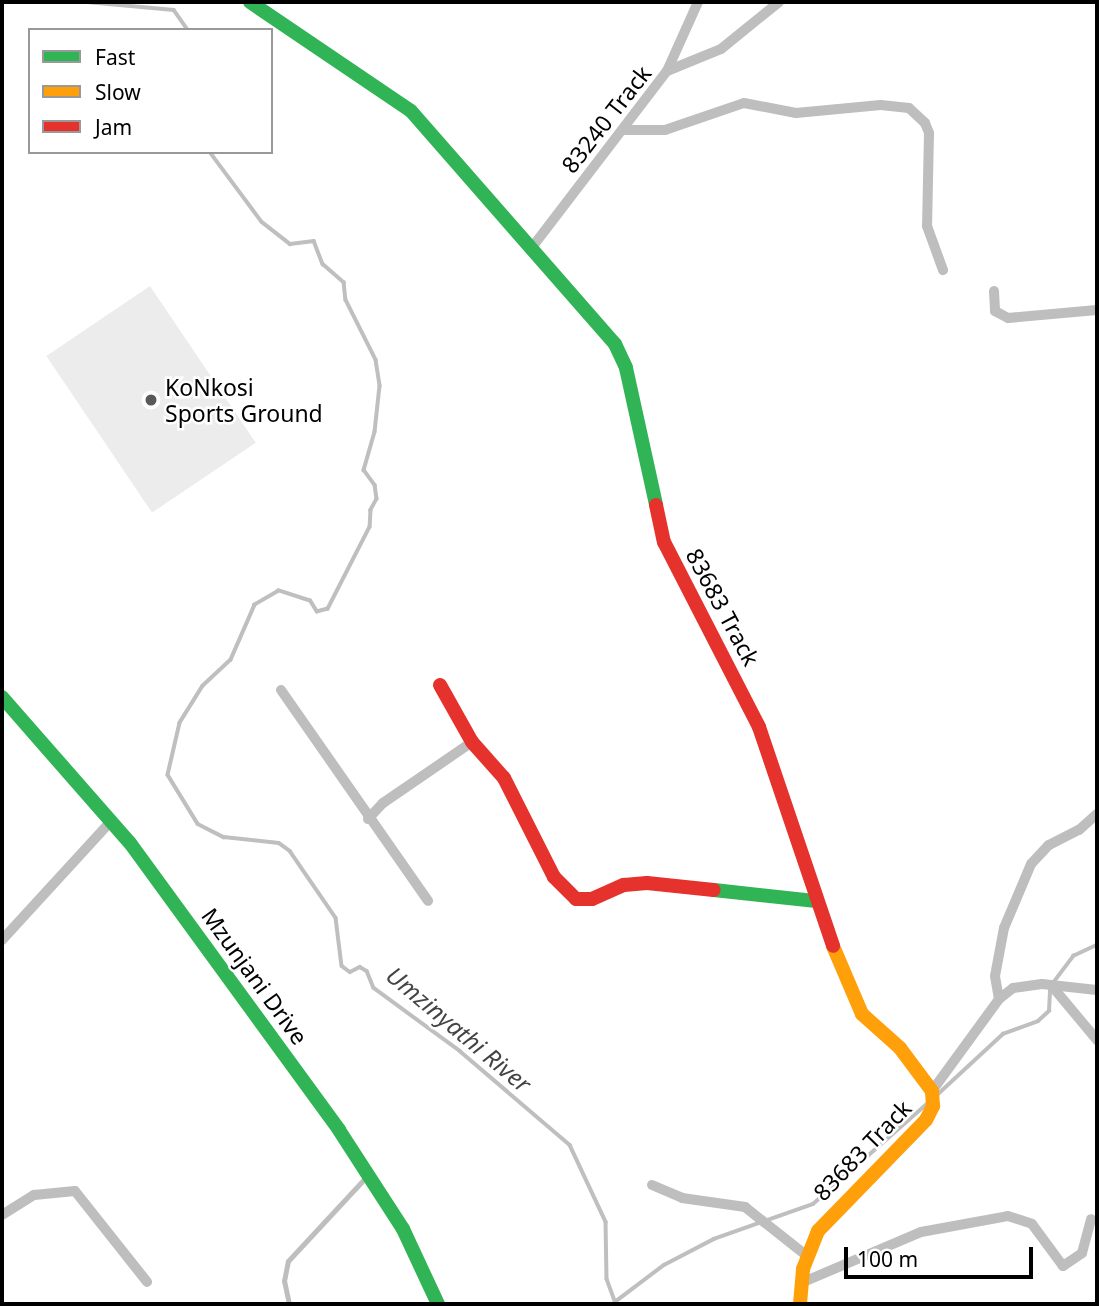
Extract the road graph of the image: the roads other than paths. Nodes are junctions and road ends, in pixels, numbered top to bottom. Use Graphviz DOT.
graph roads {
  1 [pos="250,2"];
  2 [pos="698,2"];
  3 [pos="779,2"];
  4 [pos="667,71"];
  5 [pos="624,130"];
  6 [pos="530,250"];
  7 [pos="943,270"];
  8 [pos="994,291"];
  9 [pos="1097,310"];
  10 [pos="440,685"];
  11 [pos="281,690"];
  12 [pos="2,697"];
  13 [pos="472,742"];
  14 [pos="1097,814"];
  15 [pos="368,819"];
  16 [pos="111,821"];
  17 [pos="428,901"];
  18 [pos="816,901"];
  19 [pos="2,940"];
  20 [pos="1051,985"];
  21 [pos="1097,990"];
  22 [pos="999,999"];
  23 [pos="1097,1040"];
  24 [pos="932,1091"];
  25 [pos="369,1174"];
  26 [pos="652,1185"];
  27 [pos="2,1215"];
  28 [pos="1091,1219"];
  29 [pos="807,1256"];
  30 [pos="147,1282"];
  31 [pos="802,1283"];
  32 [pos="289,1304"];
  33 [pos="438,1304"];
  34 [pos="800,1304"];
  1 -- 6 [label="street, 83683 Track"];
  2 -- 4 [label="street, 83240 Track"];
  3 -- 4 [label="street"];
  4 -- 5 [label="street, 83240 Track"];
  5 -- 6 [label="street, 83240 Track"];
  5 -- 7 [label="street"];
  6 -- 18 [label="street, 83683 Track"];
  8 -- 9 [label="street"];
  10 -- 13 [label="street"];
  11 -- 15 [label="street"];
  12 -- 16 [label="street, Mzunjani Drive"];
  13 -- 15 [label="street"];
  13 -- 18 [label="street"];
  14 -- 22 [label="street"];
  15 -- 17 [label="street"];
  16 -- 19 [label="street"];
  16 -- 25 [label="street, Mzunjani Drive"];
  18 -- 24 [label="street, 83683 Track"];
  20 -- 21 [label="street"];
  20 -- 22 [label="street"];
  20 -- 23 [label="street"];
  22 -- 24 [label="street"];
  24 -- 29 [label="street, 83683 Track"];
  25 -- 32 [label="lane"];
  25 -- 33 [label="street, Mzunjani Drive"];
  26 -- 29 [label="street"];
  27 -- 30 [label="street"];
  28 -- 31 [label="street"];
  29 -- 31 [label="street, 83683 Track"];
  31 -- 34 [label="street, 83683 Track"];
}
